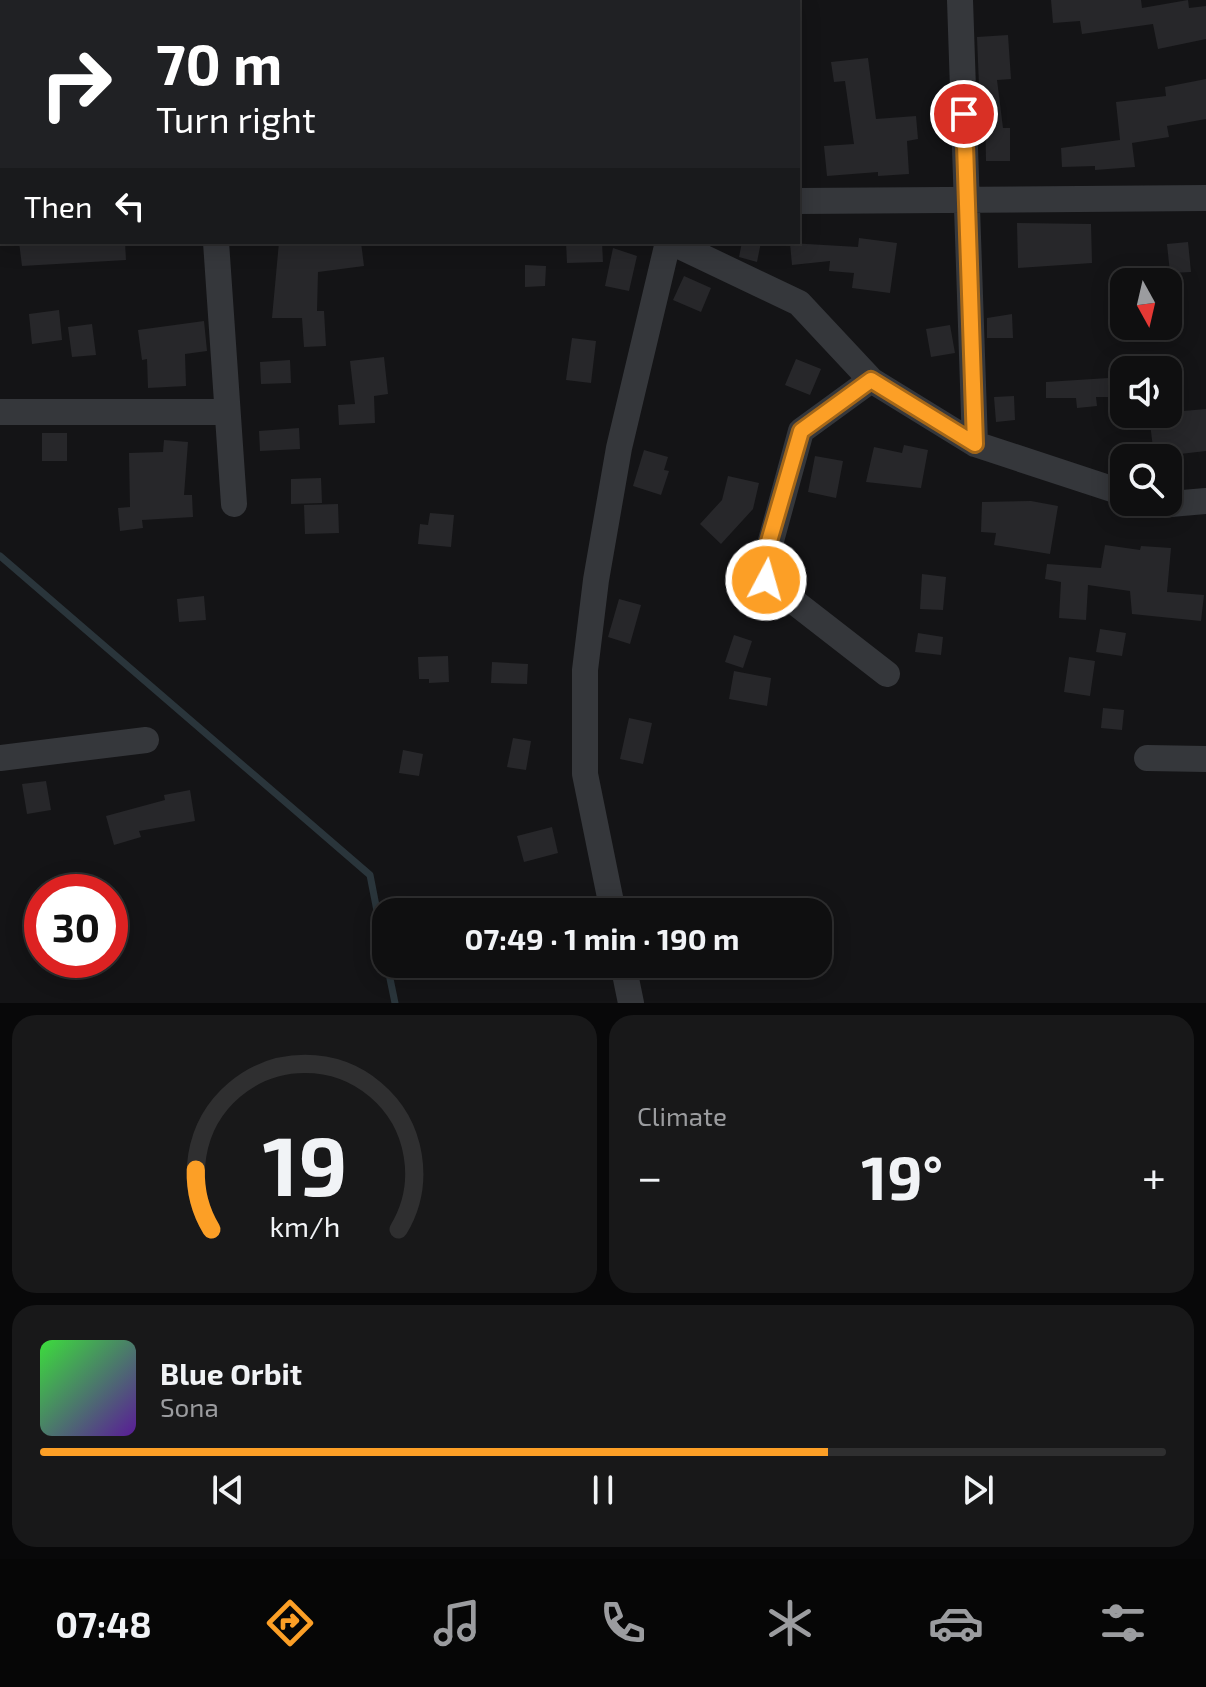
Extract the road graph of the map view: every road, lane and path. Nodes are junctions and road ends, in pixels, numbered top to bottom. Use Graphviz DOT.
graph roads {
  1 [pos="960,0"];
  2 [pos="1206,198"];
  3 [pos="967,199"];
  4 [pos="800,201"];
  5 [pos="216,244"];
  6 [pos="670,244"];
  7 [pos="674,244"];
  8 [pos="871,380"];
  9 [pos="0,412"];
  10 [pos="227,412"];
  11 [pos="975,444"];
  12 [pos="1110,488"];
  13 [pos="1182,501"];
  14 [pos="1206,501"];
  15 [pos="234,504"];
  16 [pos="887,674"];
  17 [pos="146,740"];
  18 [pos="0,758"];
  19 [pos="1147,758"];
  20 [pos="1206,759"];
  21 [pos="610,898"];
  22 [pos="626,978"];
  23 [pos="631,1003"];
  1 -- 3 [label="street"];
  2 -- 3 [label="street"];
  3 -- 4 [label="street"];
  3 -- 11 [label="street"];
  5 -- 10 [label="street"];
  6 -- 21 [label="street"];
  7 -- 8 [label="street"];
  8 -- 11 [label="street"];
  8 -- 16 [label="street"];
  9 -- 10 [label="street"];
  10 -- 15 [label="street"];
  11 -- 12 [label="street"];
  13 -- 14 [label="street"];
  17 -- 18 [label="street"];
  19 -- 20 [label="street"];
  22 -- 23 [label="street"];
}
